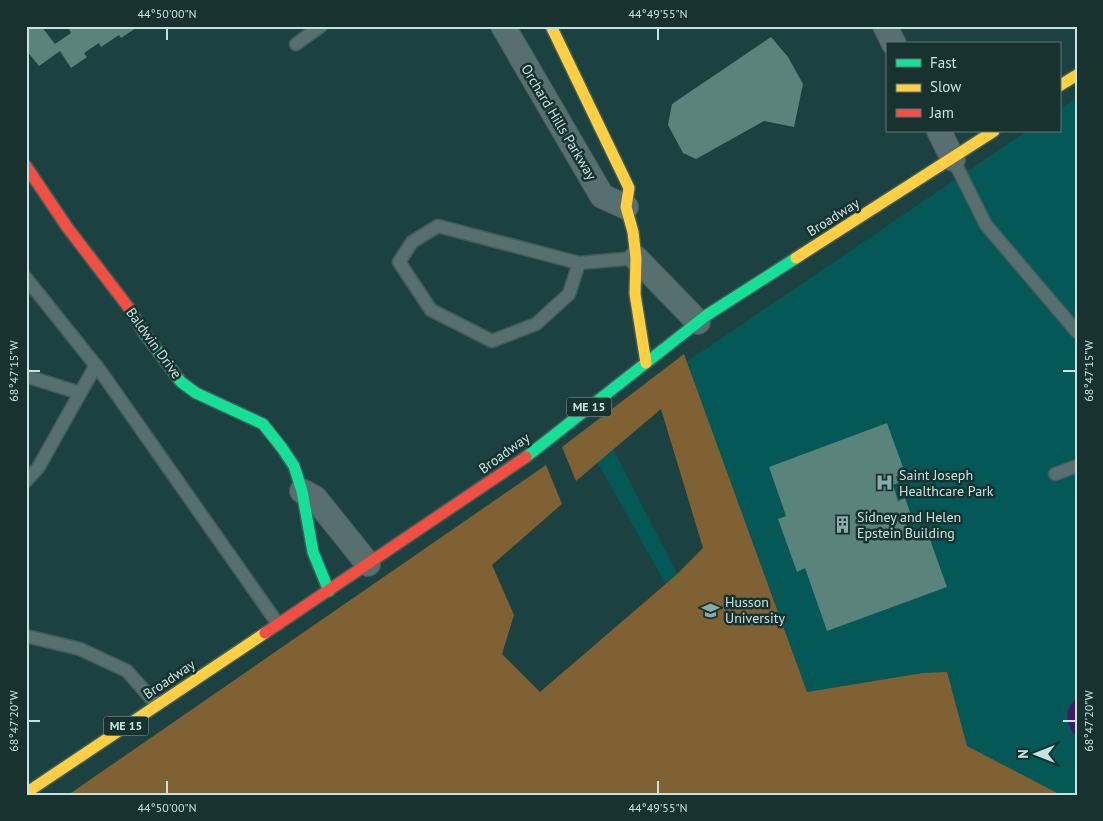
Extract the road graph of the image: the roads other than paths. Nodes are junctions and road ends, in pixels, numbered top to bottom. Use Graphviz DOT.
graph roads {
  1 [pos="321,26"];
  2 [pos="503,26"];
  3 [pos="550,26"];
  4 [pos="885,26"];
  5 [pos="893,42"];
  6 [pos="296,44"];
  7 [pos="1077,74"];
  8 [pos="1060,85"];
  9 [pos="940,132"];
  10 [pos="993,132"];
  11 [pos="953,159"];
  12 [pos="26,166"];
  13 [pos="626,207"];
  14 [pos="636,258"];
  15 [pos="579,264"];
  16 [pos="27,279"];
  17 [pos="698,322"];
  18 [pos="1077,332"];
  19 [pos="646,363"];
  20 [pos="96,365"];
  21 [pos="26,376"];
  22 [pos="80,393"];
  23 [pos="1077,466"];
  24 [pos="1055,474"];
  25 [pos="26,481"];
  26 [pos="302,491"];
  27 [pos="368,564"];
  28 [pos="329,591"];
  29 [pos="278,624"];
  30 [pos="26,636"];
  31 [pos="157,705"];
  32 [pos="26,793"];
  1 -- 6 [label="lane"];
  2 -- 13 [label="street, Orchard Hills Parkway"];
  3 -- 13 [label="main road, Orchard Hills Parkway"];
  4 -- 5 [label="street"];
  7 -- 8 [label="main road"];
  9 -- 11 [label="street"];
  10 -- 11 [label="main road, Broadway / ME 15"];
  11 -- 17 [label="main road, Broadway / ME 15"];
  11 -- 18 [label="lane"];
  12 -- 26 [label="main road, Baldwin Drive"];
  13 -- 14 [label="main road, Orchard Hills Parkway"];
  14 -- 15 [label="lane"];
  14 -- 17 [label="street"];
  14 -- 19 [label="main road, Orchard Hills Parkway"];
  15 -- 15 [label="lane"];
  16 -- 20 [label="lane"];
  17 -- 19 [label="main road, Broadway / ME 15"];
  19 -- 27 [label="main road, Broadway / ME 15"];
  20 -- 22 [label="lane"];
  20 -- 29 [label="lane"];
  21 -- 22 [label="lane"];
  22 -- 25 [label="lane"];
  23 -- 24 [label="lane"];
  26 -- 27 [label="street"];
  26 -- 28 [label="main road, Baldwin Drive"];
  27 -- 28 [label="main road, Broadway / ME 15"];
  28 -- 29 [label="main road, Broadway / ME 15"];
  29 -- 31 [label="main road, Broadway / ME 15"];
  30 -- 31 [label="lane"];
  31 -- 32 [label="main road, Broadway / ME 15"];
}
